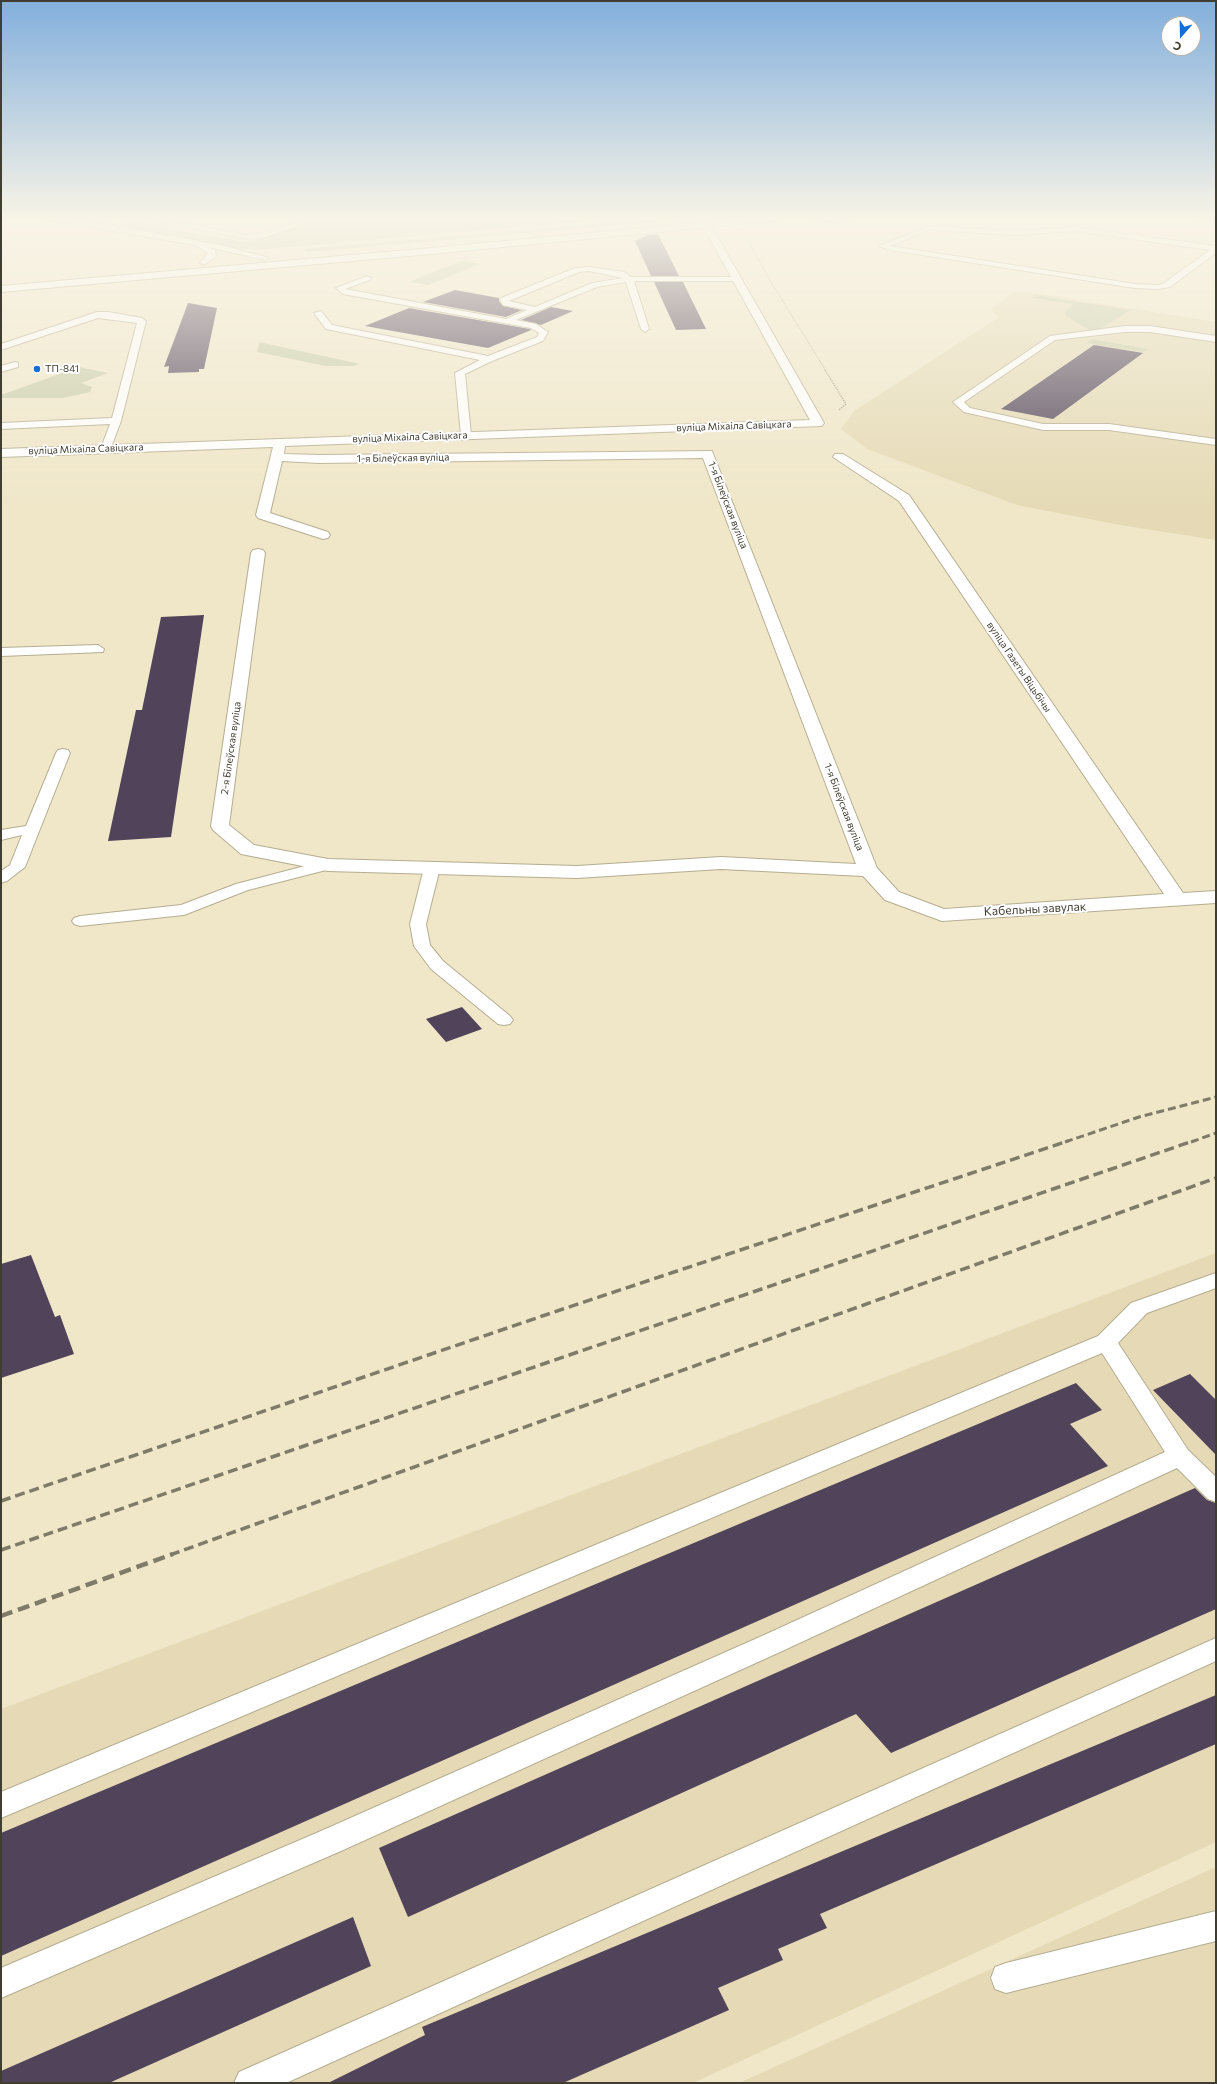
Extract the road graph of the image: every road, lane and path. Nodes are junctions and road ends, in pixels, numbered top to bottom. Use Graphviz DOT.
graph roads {
  1 [pos="319,314"];
  2 [pos="469,314"];
  3 [pos="523,314"];
  4 [pos="640,314"];
  5 [pos="757,314"];
  6 [pos="791,314"];
  7 [pos="507,321"];
  8 [pos="645,329"];
  9 [pos="1216,339"];
  10 [pos="1,347"];
  11 [pos="489,359"];
  12 [pos="15,365"];
  13 [pos="1,369"];
  14 [pos="812,412"];
  15 [pos="116,421"];
  16 [pos="1,426"];
  17 [pos="466,435"];
  18 [pos="280,442"];
  19 [pos="1216,442"];
  20 [pos="106,448"];
  21 [pos="1,453"];
  22 [pos="276,457"];
  23 [pos="839,457"];
  24 [pos="323,535"];
  25 [pos="258,553"];
  26 [pos="98,649"];
  27 [pos="1,652"];
  28 [pos="63,753"];
  29 [pos="32,829"];
  30 [pos="1,835"];
  31 [pos="328,865"];
  32 [pos="432,868"];
  33 [pos="868,870"];
  34 [pos="1,878"];
  35 [pos="1216,896"];
  36 [pos="1178,900"];
  37 [pos="80,921"];
  38 [pos="504,1020"];
  39 [pos="1216,1280"];
  40 [pos="1106,1342"];
  41 [pos="1180,1456"];
  42 [pos="1216,1492"];
  43 [pos="1216,1649"];
  44 [pos="1,1805"];
  45 [pos="1216,1926"];
  46 [pos="1006,1978"];
  47 [pos="1,1984"];
  48 [pos="250,2083"];
  1 -- 11 [label="lane"];
  2 -- 7 [label="lane"];
  3 -- 7 [label="lane"];
  4 -- 8 [label="lane"];
  5 -- 14 [label="street"];
  6 -- 14 [label="path"];
  7 -- 11 [label="lane"];
  9 -- 19 [label="lane"];
  10 -- 15 [label="lane"];
  11 -- 17 [label="lane"];
  12 -- 13 [label="lane"];
  14 -- 17 [label="street, вуліца Міхаіла Савіцкага"];
  15 -- 16 [label="lane"];
  15 -- 20 [label="lane"];
  17 -- 18 [label="street, вуліца Міхаіла Савіцкага"];
  18 -- 20 [label="street, вуліца Міхаіла Савіцкага"];
  18 -- 22 [label="street"];
  20 -- 21 [label="street, вуліца Міхаіла Савіцкага"];
  22 -- 24 [label="street"];
  22 -- 33 [label="street, 1-я Білеўская вуліца"];
  23 -- 36 [label="street, вуліца Газеты Віцьбічы"];
  25 -- 31 [label="street, 2-я Білеўская вуліца"];
  26 -- 27 [label="lane"];
  28 -- 29 [label="lane"];
  29 -- 30 [label="lane"];
  29 -- 34 [label="lane"];
  31 -- 32 [label="street"];
  31 -- 37 [label="lane"];
  32 -- 33 [label="street"];
  32 -- 38 [label="lane"];
  33 -- 36 [label="street, Кабельны завулак"];
  35 -- 36 [label="street, Кабельны завулак"];
  39 -- 40 [label="lane"];
  40 -- 41 [label="lane"];
  40 -- 44 [label="lane"];
  41 -- 42 [label="lane"];
  41 -- 47 [label="lane"];
  43 -- 48 [label="lane"];
  45 -- 46 [label="lane"];
}
